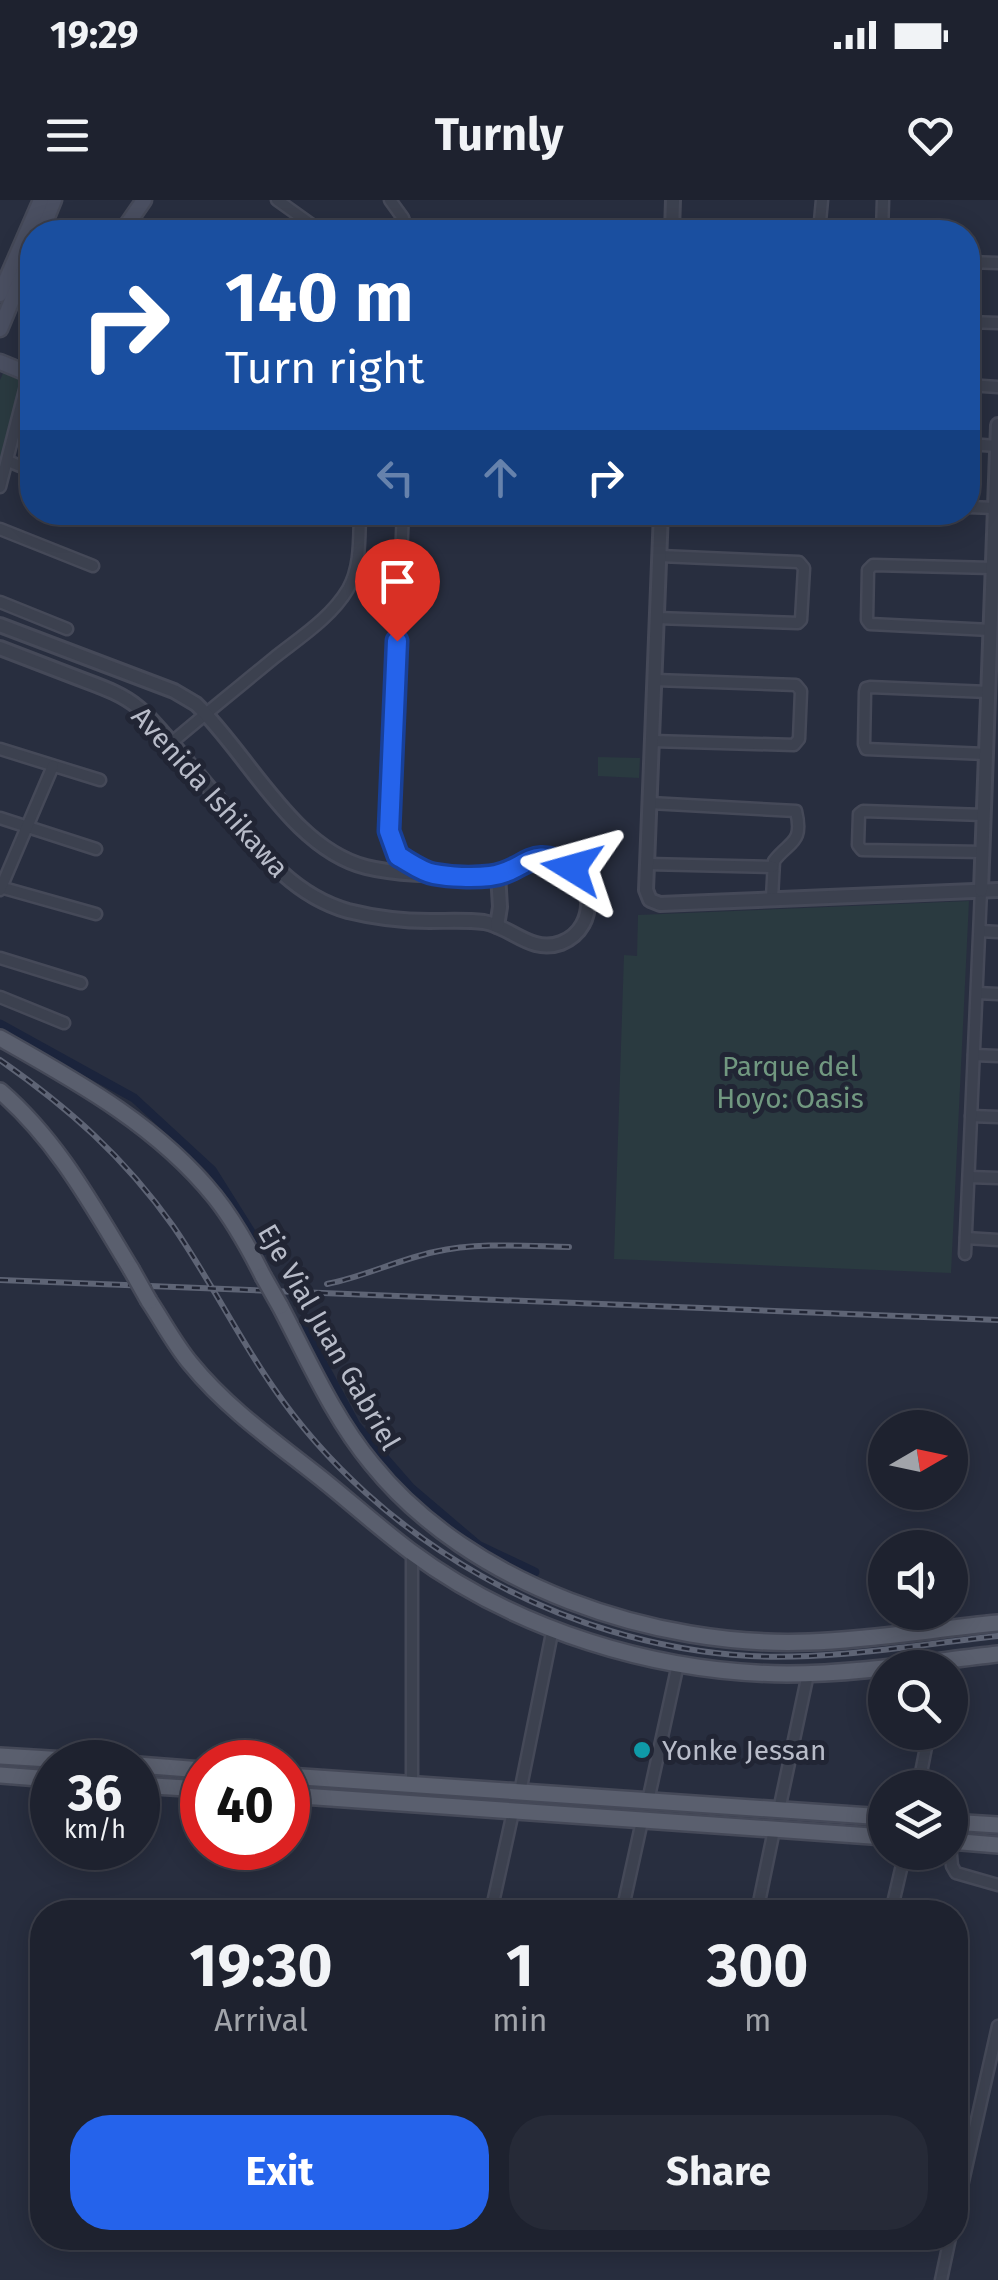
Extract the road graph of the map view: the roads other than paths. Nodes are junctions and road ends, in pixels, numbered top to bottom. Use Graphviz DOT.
graph roads {
  1 [pos="277,200"];
  2 [pos="305,220"];
  3 [pos="20,248"];
  4 [pos="20,281"];
  5 [pos="0,294"];
  6 [pos="0,329"];
  7 [pos="998,425"];
  8 [pos="20,426"];
  9 [pos="997,446"];
  10 [pos="8,461"];
  11 [pos="20,466"];
  12 [pos="997,480"];
  13 [pos="0,487"];
  14 [pos="980,507"];
  15 [pos="995,508"];
  16 [pos="359,525"];
  17 [pos="402,525"];
  18 [pos="661,525"];
  19 [pos="0,530"];
  20 [pos="660,556"];
  21 [pos="93,566"];
  22 [pos="996,570"];
  23 [pos="0,602"];
  24 [pos="657,618"];
  25 [pos="0,625"];
  26 [pos="66,630"];
  27 [pos="991,630"];
  28 [pos="0,648"];
  29 [pos="655,680"];
  30 [pos="988,692"];
  31 [pos="206,714"];
  32 [pos="652,741"];
  33 [pos="171,743"];
  34 [pos="0,749"];
  35 [pos="986,754"];
  36 [pos="53,766"];
  37 [pos="100,780"];
  38 [pos="650,803"];
  39 [pos="984,815"];
  40 [pos="0,818"];
  41 [pos="27,826"];
  42 [pos="96,848"];
  43 [pos="983,852"];
  44 [pos="648,864"];
  45 [pos="772,868"];
  46 [pos="431,874"];
  47 [pos="498,874"];
  48 [pos="0,888"];
  49 [pos="982,890"];
  50 [pos="998,890"];
  51 [pos="772,898"];
  52 [pos="96,914"];
  53 [pos="497,926"];
  54 [pos="980,931"];
  55 [pos="998,932"];
  56 [pos="1,961"];
  57 [pos="81,984"];
  58 [pos="977,993"];
  59 [pos="998,994"];
  60 [pos="0,997"];
  61 [pos="64,1023"];
  62 [pos="0,1038"];
  63 [pos="974,1055"];
  64 [pos="998,1056"];
  65 [pos="0,1090"];
  66 [pos="971,1116"];
  67 [pos="998,1117"];
  68 [pos="969,1177"];
  69 [pos="998,1178"];
  70 [pos="966,1238"];
  71 [pos="998,1240"];
  72 [pos="965,1254"];
  73 [pos="412,1552"];
  74 [pos="998,1622"];
  75 [pos="553,1628"];
  76 [pos="998,1654"];
  77 [pos="968,1659"];
  78 [pos="678,1664"];
  79 [pos="868,1670"];
  80 [pos="808,1674"];
  81 [pos="0,1756"];
  82 [pos="30,1758"];
  83 [pos="0,1775"];
  84 [pos="30,1777"];
  85 [pos="310,1778"];
  86 [pos="314,1778"];
  87 [pos="412,1785"];
  88 [pos="520,1792"];
  89 [pos="310,1797"];
  90 [pos="313,1797"];
  91 [pos="648,1800"];
  92 [pos="779,1810"];
  93 [pos="513,1812"];
  94 [pos="868,1816"];
  95 [pos="642,1821"];
  96 [pos="968,1823"];
  97 [pos="998,1825"];
  98 [pos="774,1830"];
  99 [pos="868,1836"];
  100 [pos="968,1844"];
  101 [pos="998,1845"];
  102 [pos="900,1870"];
  103 [pos="954,1870"];
  104 [pos="998,1885"];
  105 [pos="494,1900"];
  106 [pos="625,1900"];
  107 [pos="759,1900"];
  108 [pos="894,1900"];
  109 [pos="998,2026"];
  110 [pos="968,2159"];
  111 [pos="947,2250"];
  112 [pos="941,2280"];
  1 -- 2 [label="street"];
  3 -- 5 [label="main road"];
  4 -- 6 [label="main road"];
  7 -- 9 [label="street"];
  8 -- 10 [label="street"];
  9 -- 12 [label="street"];
  10 -- 11 [label="street"];
  10 -- 13 [label="street"];
  12 -- 15 [label="street"];
  14 -- 15 [label="street"];
  15 -- 22 [label="street"];
  16 -- 31 [label="street"];
  17 -- 46 [label="street"];
  18 -- 20 [label="street"];
  19 -- 21 [label="street"];
  20 -- 24 [label="street"];
  20 -- 24 [label="street"];
  22 -- 27 [label="street"];
  22 -- 27 [label="street"];
  23 -- 26 [label="street"];
  24 -- 29 [label="street"];
  25 -- 31 [label="street, Avenida Ishikawa"];
  27 -- 30 [label="street"];
  28 -- 33 [label="street, Avenida Ishikawa"];
  29 -- 32 [label="street"];
  29 -- 32 [label="street"];
  30 -- 35 [label="street"];
  30 -- 35 [label="street"];
  31 -- 33 [label="street"];
  31 -- 46 [label="street, Avenida Ishikawa"];
  32 -- 38 [label="street"];
  33 -- 53 [label="street, Avenida Ishikawa"];
  34 -- 36 [label="street"];
  35 -- 39 [label="street"];
  36 -- 37 [label="street"];
  36 -- 41 [label="street"];
  38 -- 44 [label="street"];
  38 -- 45 [label="street"];
  39 -- 43 [label="street"];
  39 -- 43 [label="street"];
  40 -- 41 [label="street"];
  41 -- 42 [label="street"];
  41 -- 48 [label="street"];
  43 -- 49 [label="street"];
  44 -- 45 [label="street"];
  44 -- 51 [label="street"];
  45 -- 51 [label="street"];
  46 -- 47 [label="street, Avenida Ishikawa"];
  47 -- 53 [label="street"];
  47 -- 53 [label="street, Avenida Ishikawa"];
  48 -- 52 [label="street"];
  49 -- 50 [label="street"];
  49 -- 51 [label="street"];
  49 -- 54 [label="street"];
  54 -- 55 [label="street"];
  54 -- 58 [label="street"];
  56 -- 57 [label="street"];
  58 -- 59 [label="street"];
  58 -- 63 [label="street"];
  60 -- 61 [label="street"];
  62 -- 74 [label="main road, Eje Vial Juan Gabriel, bridge"];
  63 -- 64 [label="street"];
  63 -- 66 [label="street"];
  65 -- 73 [label="main road, bridge"];
  66 -- 67 [label="street"];
  66 -- 68 [label="street"];
  68 -- 69 [label="street"];
  68 -- 70 [label="street"];
  70 -- 71 [label="street"];
  70 -- 72 [label="street"];
  73 -- 75 [label="main road"];
  73 -- 87 [label="street"];
  75 -- 78 [label="main road"];
  75 -- 88 [label="street"];
  76 -- 77 [label="main road"];
  78 -- 80 [label="main road"];
  78 -- 91 [label="street"];
  79 -- 80 [label="main road"];
  80 -- 92 [label="street"];
  81 -- 82 [label="main road"];
  83 -- 84 [label="main road"];
  85 -- 86 [label="main road"];
  86 -- 87 [label="main road"];
  86 -- 90 [label="main road"];
  87 -- 88 [label="main road"];
  88 -- 91 [label="main road"];
  89 -- 90 [label="main road"];
  90 -- 93 [label="main road"];
  91 -- 92 [label="main road"];
  92 -- 94 [label="main road"];
  93 -- 95 [label="main road"];
  93 -- 105 [label="street"];
  95 -- 98 [label="main road"];
  95 -- 106 [label="street"];
  96 -- 97 [label="main road"];
  98 -- 99 [label="main road"];
  98 -- 107 [label="street"];
  100 -- 101 [label="main road"];
  102 -- 108 [label="street"];
  103 -- 104 [label="street"];
  109 -- 110 [label="street"];
  111 -- 112 [label="street"];
}
